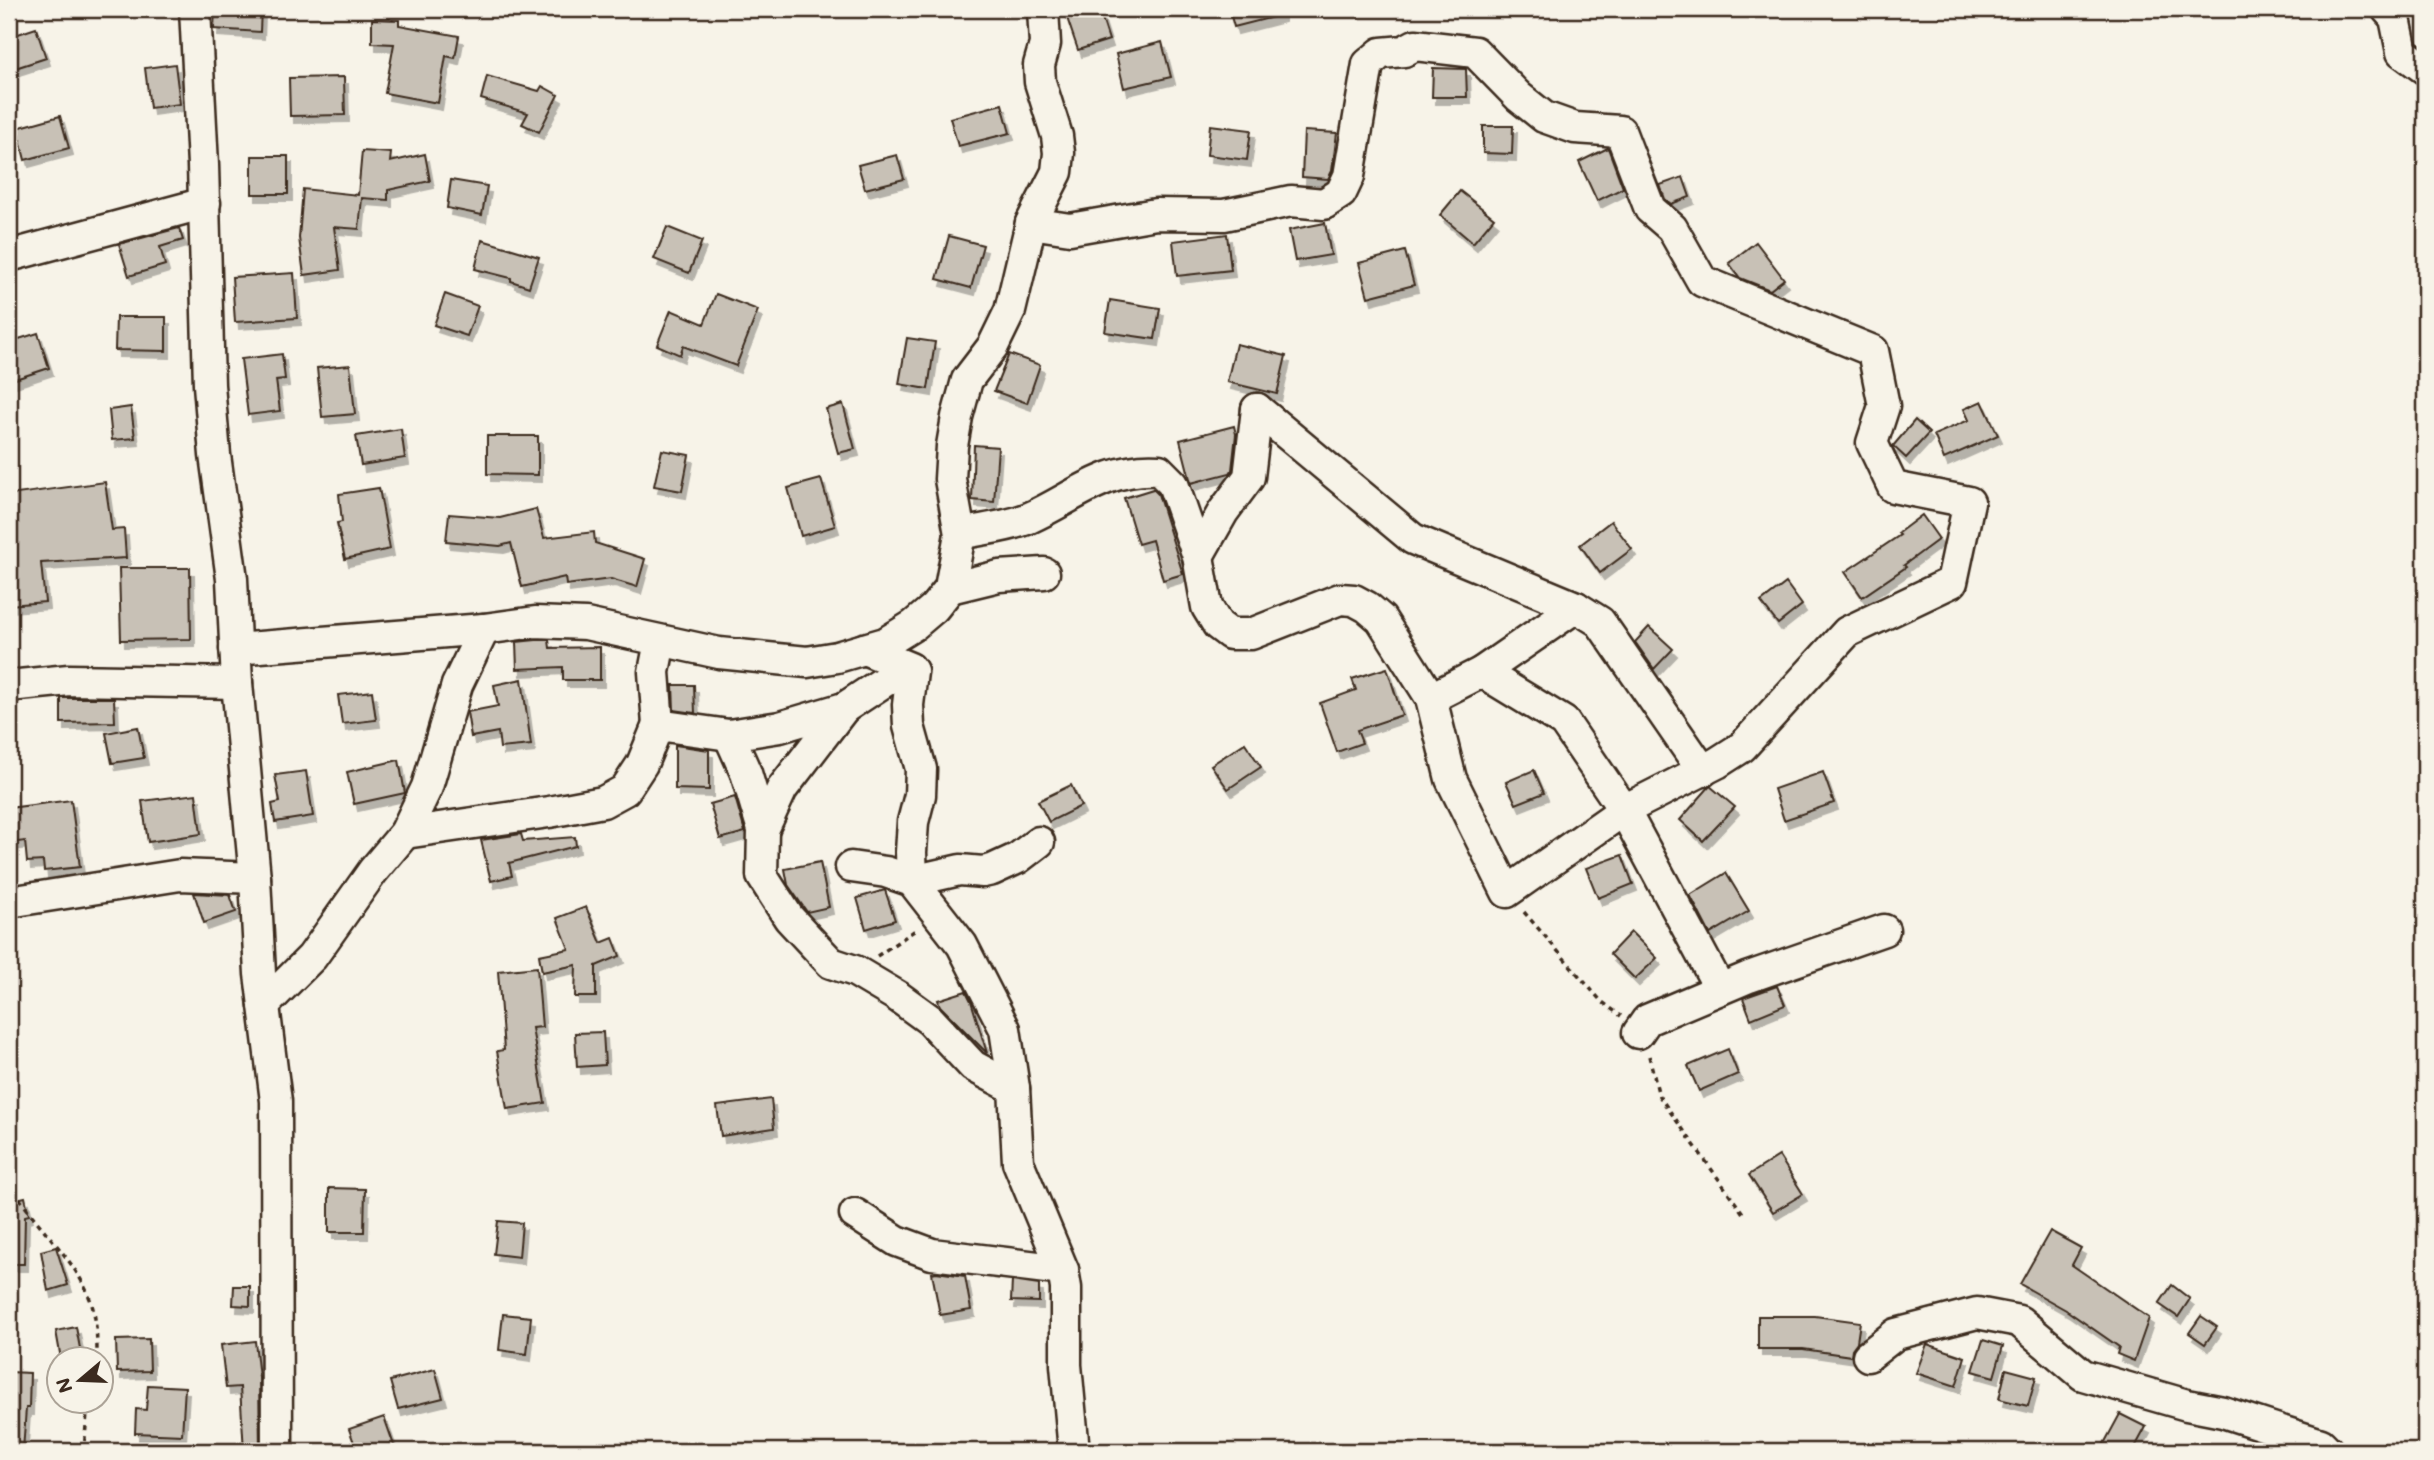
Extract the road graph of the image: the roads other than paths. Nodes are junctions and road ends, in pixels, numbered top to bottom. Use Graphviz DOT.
graph roads {
  1 [pos="195,9"];
  2 [pos="1043,9"];
  3 [pos="2387,9"];
  4 [pos="2425,69"];
  5 [pos="205,203"];
  6 [pos="1031,223"];
  7 [pos="9,256"];
  8 [pos="960,534"];
  9 [pos="1198,556"];
  10 [pos="1044,573"];
  11 [pos="950,588"];
  12 [pos="1576,607"];
  13 [pos="484,629"];
  14 [pos="660,641"];
  15 [pos="235,649"];
  16 [pos="864,649"];
  17 [pos="912,671"];
  18 [pos="1482,672"];
  19 [pos="237,683"];
  20 [pos="9,686"];
  21 [pos="1431,698"];
  22 [pos="844,708"];
  23 [pos="658,725"];
  24 [pos="729,735"];
  25 [pos="1703,771"];
  26 [pos="1624,810"];
  27 [pos="763,830"];
  28 [pos="405,833"];
  29 [pos="1039,842"];
  30 [pos="851,867"];
  31 [pos="255,878"];
  32 [pos="912,881"];
  33 [pos="9,902"];
  34 [pos="1884,930"];
  35 [pos="1720,989"];
  36 [pos="264,1005"];
  37 [pos="1638,1033"];
  38 [pos="1014,1088"];
  39 [pos="855,1213"];
  40 [pos="1063,1270"];
  41 [pos="1868,1356"];
  42 [pos="277,1451"];
  43 [pos="1074,1451"];
  44 [pos="2328,1451"];
  1 -- 5 [label="street"];
  2 -- 6 [label="street"];
  3 -- 4 [label="street"];
  5 -- 7 [label="street"];
  5 -- 15 [label="street"];
  6 -- 8 [label="street"];
  6 -- 25 [label="street"];
  8 -- 9 [label="street"];
  8 -- 11 [label="street"];
  9 -- 12 [label="street"];
  9 -- 21 [label="street"];
  10 -- 11 [label="street"];
  11 -- 16 [label="street"];
  12 -- 18 [label="street"];
  12 -- 25 [label="street"];
  13 -- 14 [label="street"];
  13 -- 15 [label="street"];
  13 -- 28 [label="street"];
  14 -- 16 [label="street"];
  14 -- 23 [label="street"];
  15 -- 19 [label="street"];
  16 -- 17 [label="street"];
  17 -- 22 [label="street"];
  17 -- 32 [label="street"];
  18 -- 21 [label="street"];
  18 -- 26 [label="street"];
  19 -- 20 [label="street"];
  19 -- 31 [label="street"];
  21 -- 26 [label="street"];
  22 -- 24 [label="street"];
  22 -- 27 [label="street"];
  23 -- 24 [label="street"];
  23 -- 28 [label="street"];
  24 -- 27 [label="street"];
  25 -- 26 [label="street"];
  26 -- 35 [label="street"];
  27 -- 38 [label="street"];
  28 -- 36 [label="street"];
  29 -- 32 [label="street"];
  30 -- 32 [label="street"];
  31 -- 33 [label="street"];
  31 -- 36 [label="street"];
  32 -- 38 [label="street"];
  34 -- 35 [label="street"];
  35 -- 37 [label="street"];
  36 -- 42 [label="street"];
  38 -- 40 [label="street"];
  39 -- 40 [label="street"];
  40 -- 43 [label="street"];
  41 -- 44 [label="street"];
}
